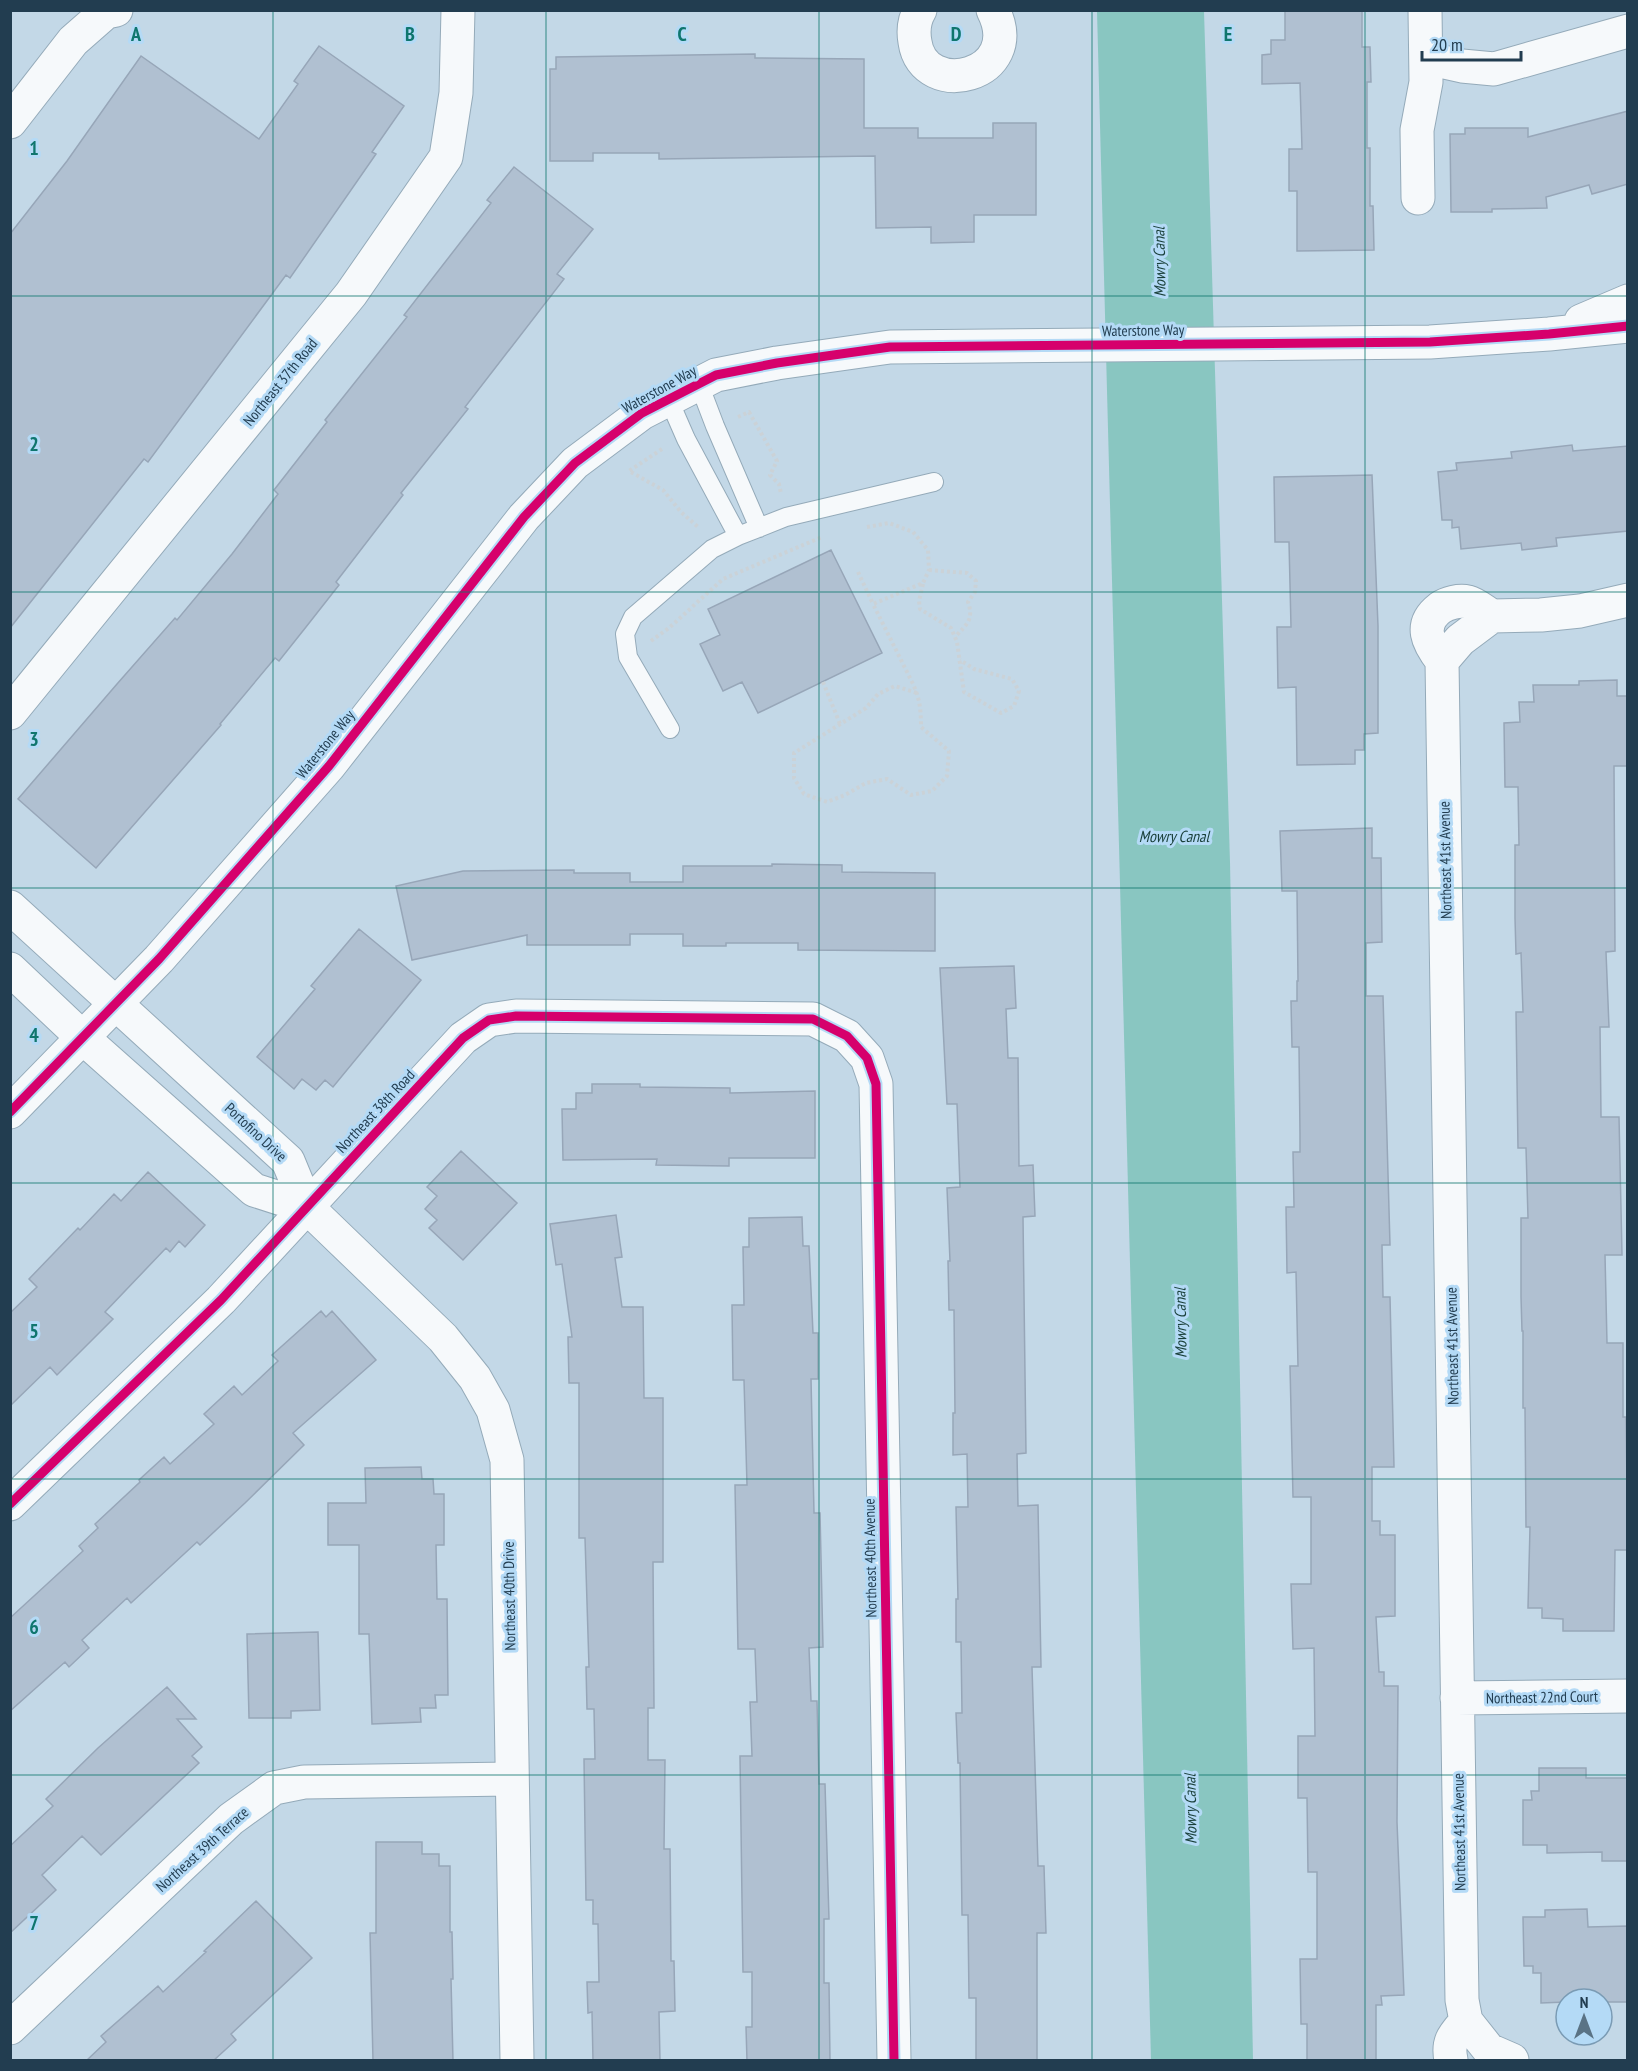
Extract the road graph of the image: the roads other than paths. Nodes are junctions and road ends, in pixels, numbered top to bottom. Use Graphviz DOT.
graph roads {
  1 [pos="458,10"];
  2 [pos="920,10"];
  3 [pos="993,10"];
  4 [pos="1425,10"];
  5 [pos="111,11"];
  6 [pos="1628,31"];
  7 [pos="1426,58"];
  8 [pos="10,122"];
  9 [pos="1418,198"];
  10 [pos="1628,301"];
  11 [pos="1628,326"];
  12 [pos="1549,334"];
  13 [pos="699,384"];
  14 [pos="669,400"];
  15 [pos="934,482"];
  16 [pos="759,528"];
  17 [pos="738,536"];
  18 [pos="1628,600"];
  19 [pos="10,713"];
  20 [pos="670,729"];
  21 [pos="10,907"];
  22 [pos="10,969"];
  23 [pos="116,1004"];
  24 [pos="83,1038"];
  25 [pos="867,1058"];
  26 [pos="10,1112"];
  27 [pos="307,1207"];
  28 [pos="10,1504"];
  29 [pos="1628,1696"];
  30 [pos="1457,1698"];
  31 [pos="512,1779"];
  32 [pos="1466,2021"];
  33 [pos="10,2028"];
  34 [pos="1501,2055"];
  35 [pos="517,2061"];
  36 [pos="894,2061"];
  37 [pos="1451,2061"];
  1 -- 19 [label="street, Northeast 37th Road"];
  2 -- 3 [label="street"];
  4 -- 7 [label="street"];
  5 -- 8 [label="street"];
  6 -- 7 [label="street"];
  7 -- 9 [label="street"];
  10 -- 12 [label="street, Waterstone Way"];
  11 -- 12 [label="street, Waterstone Way"];
  12 -- 13 [label="street, Waterstone Way"];
  13 -- 14 [label="street, Waterstone Way"];
  13 -- 16 [label="lane"];
  14 -- 17 [label="lane"];
  14 -- 23 [label="street, Waterstone Way"];
  15 -- 16 [label="lane"];
  16 -- 17 [label="lane"];
  17 -- 20 [label="lane"];
  18 -- 30 [label="street, Northeast 41st Avenue"];
  21 -- 23 [label="street, Portofino Drive"];
  22 -- 24 [label="street"];
  23 -- 24 [label="street, Waterstone Way"];
  23 -- 27 [label="street, Portofino Drive"];
  24 -- 26 [label="street, Waterstone Way"];
  24 -- 27 [label="street"];
  25 -- 27 [label="street, Northeast 38th Road"];
  25 -- 36 [label="street, Northeast 40th Avenue"];
  27 -- 28 [label="street, Northeast 38th Road"];
  27 -- 31 [label="street, Northeast 40th Drive"];
  29 -- 30 [label="street, Northeast 22nd Court"];
  30 -- 32 [label="street, Northeast 41st Avenue"];
  31 -- 33 [label="street, Northeast 39th Terrace"];
  31 -- 35 [label="street, Northeast 40th Drive"];
  32 -- 34 [label="street"];
  32 -- 37 [label="street"];
}
